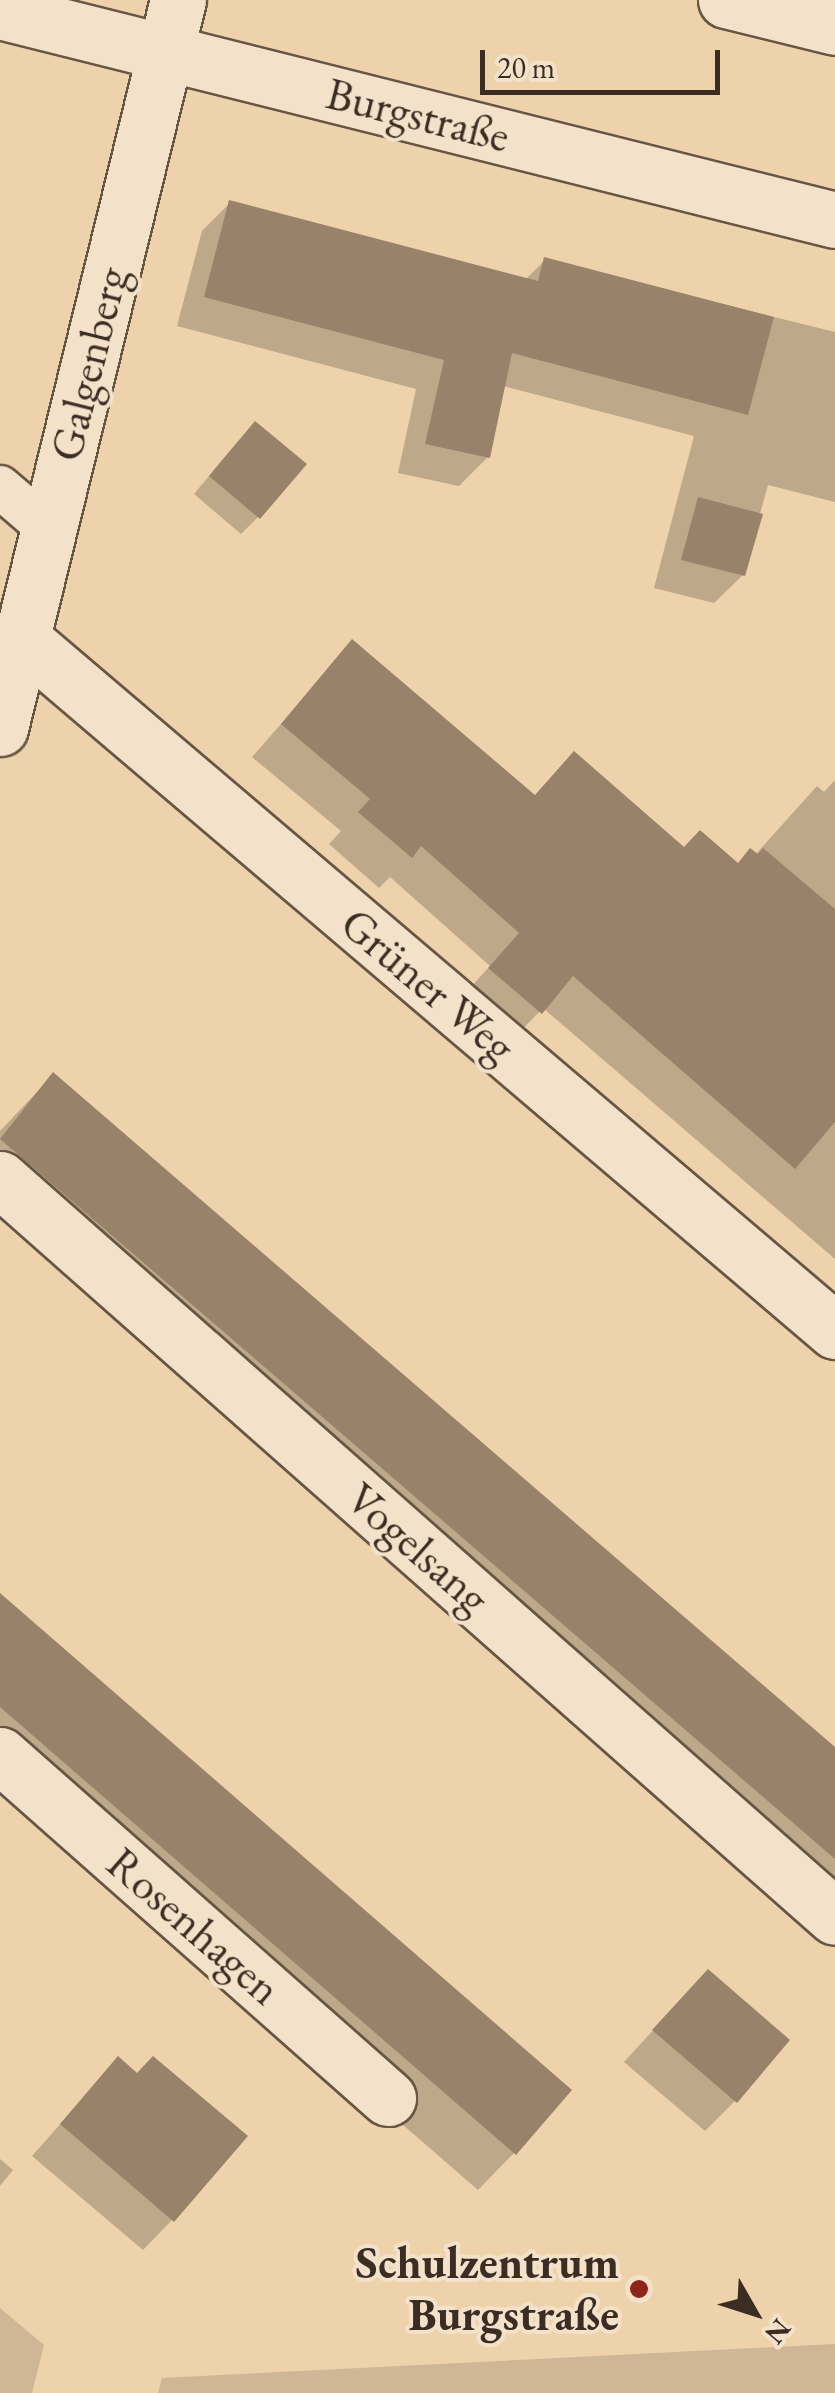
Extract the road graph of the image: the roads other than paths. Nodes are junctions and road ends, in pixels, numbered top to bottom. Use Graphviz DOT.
graph roads {
  1 [pos="726,0"];
  2 [pos="0,11"];
  3 [pos="172,26"];
  4 [pos="835,27"];
  5 [pos="835,220"];
  6 [pos="0,486"];
  7 [pos="49,529"];
  8 [pos="22,639"];
  9 [pos="0,728"];
  10 [pos="0,1179"];
  11 [pos="835,1331"];
  12 [pos="0,1755"];
  13 [pos="835,1917"];
  14 [pos="388,2098"];
  1 -- 4 [label="street"];
  2 -- 3 [label="street, Burgstraße"];
  3 -- 5 [label="street, Burgstraße"];
  3 -- 7 [label="street, Galgenberg"];
  6 -- 7 [label="lane"];
  7 -- 8 [label="street, Galgenberg"];
  8 -- 9 [label="street, Galgenberg"];
  8 -- 11 [label="street, Grüner Weg"];
  10 -- 13 [label="street, Vogelsang"];
  12 -- 14 [label="street, Rosenhagen"];
}
